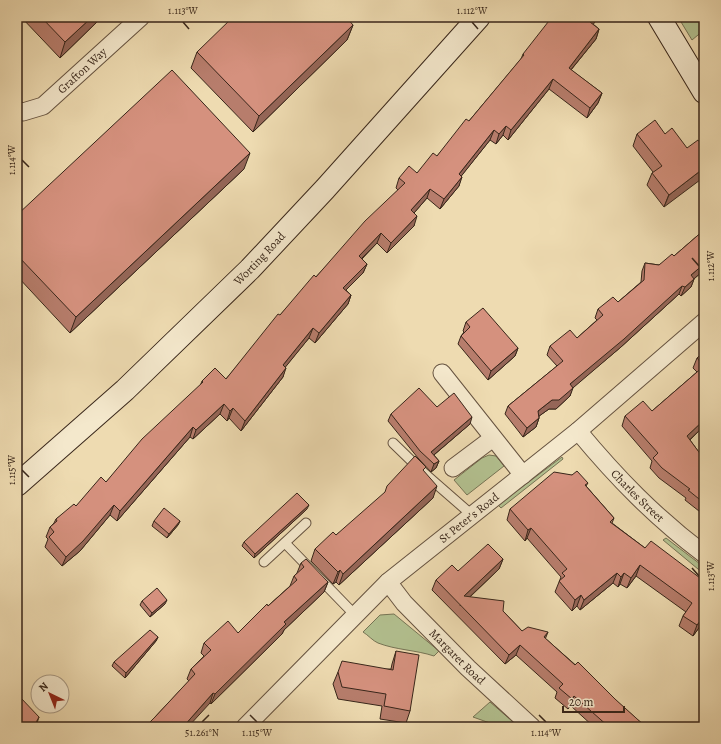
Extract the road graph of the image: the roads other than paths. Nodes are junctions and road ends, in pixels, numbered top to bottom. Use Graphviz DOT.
graph roads {
  1 [pos="141,17"];
  2 [pos="479,17"];
  3 [pos="659,17"];
  4 [pos="704,92"];
  5 [pos="17,110"];
  6 [pos="704,322"];
  7 [pos="442,372"];
  8 [pos="578,431"];
  9 [pos="493,438"];
  10 [pos="393,443"];
  11 [pos="453,468"];
  12 [pos="523,475"];
  13 [pos="18,483"];
  14 [pos="472,516"];
  15 [pos="306,523"];
  16 [pos="285,543"];
  17 [pos="704,554"];
  18 [pos="264,562"];
  19 [pos="388,582"];
  20 [pos="354,615"];
  21 [pos="245,727"];
  22 [pos="532,727"];
  1 -- 5 [label="street, Grafton Way"];
  2 -- 13 [label="street, Worting Road"];
  3 -- 4 [label="street"];
  6 -- 8 [label="street, St Peter's Road"];
  7 -- 9 [label="street"];
  8 -- 12 [label="street, St Peter's Road"];
  8 -- 17 [label="street, Charles Street"];
  9 -- 11 [label="street"];
  9 -- 12 [label="street"];
  10 -- 14 [label="lane"];
  12 -- 14 [label="street, St Peter's Road"];
  14 -- 19 [label="street, St Peter's Road"];
  15 -- 16 [label="lane"];
  16 -- 18 [label="lane"];
  16 -- 20 [label="lane"];
  19 -- 20 [label="street, St Peter's Road"];
  19 -- 22 [label="street, Margaret Road"];
  20 -- 21 [label="street, St Peter's Road"];
}
